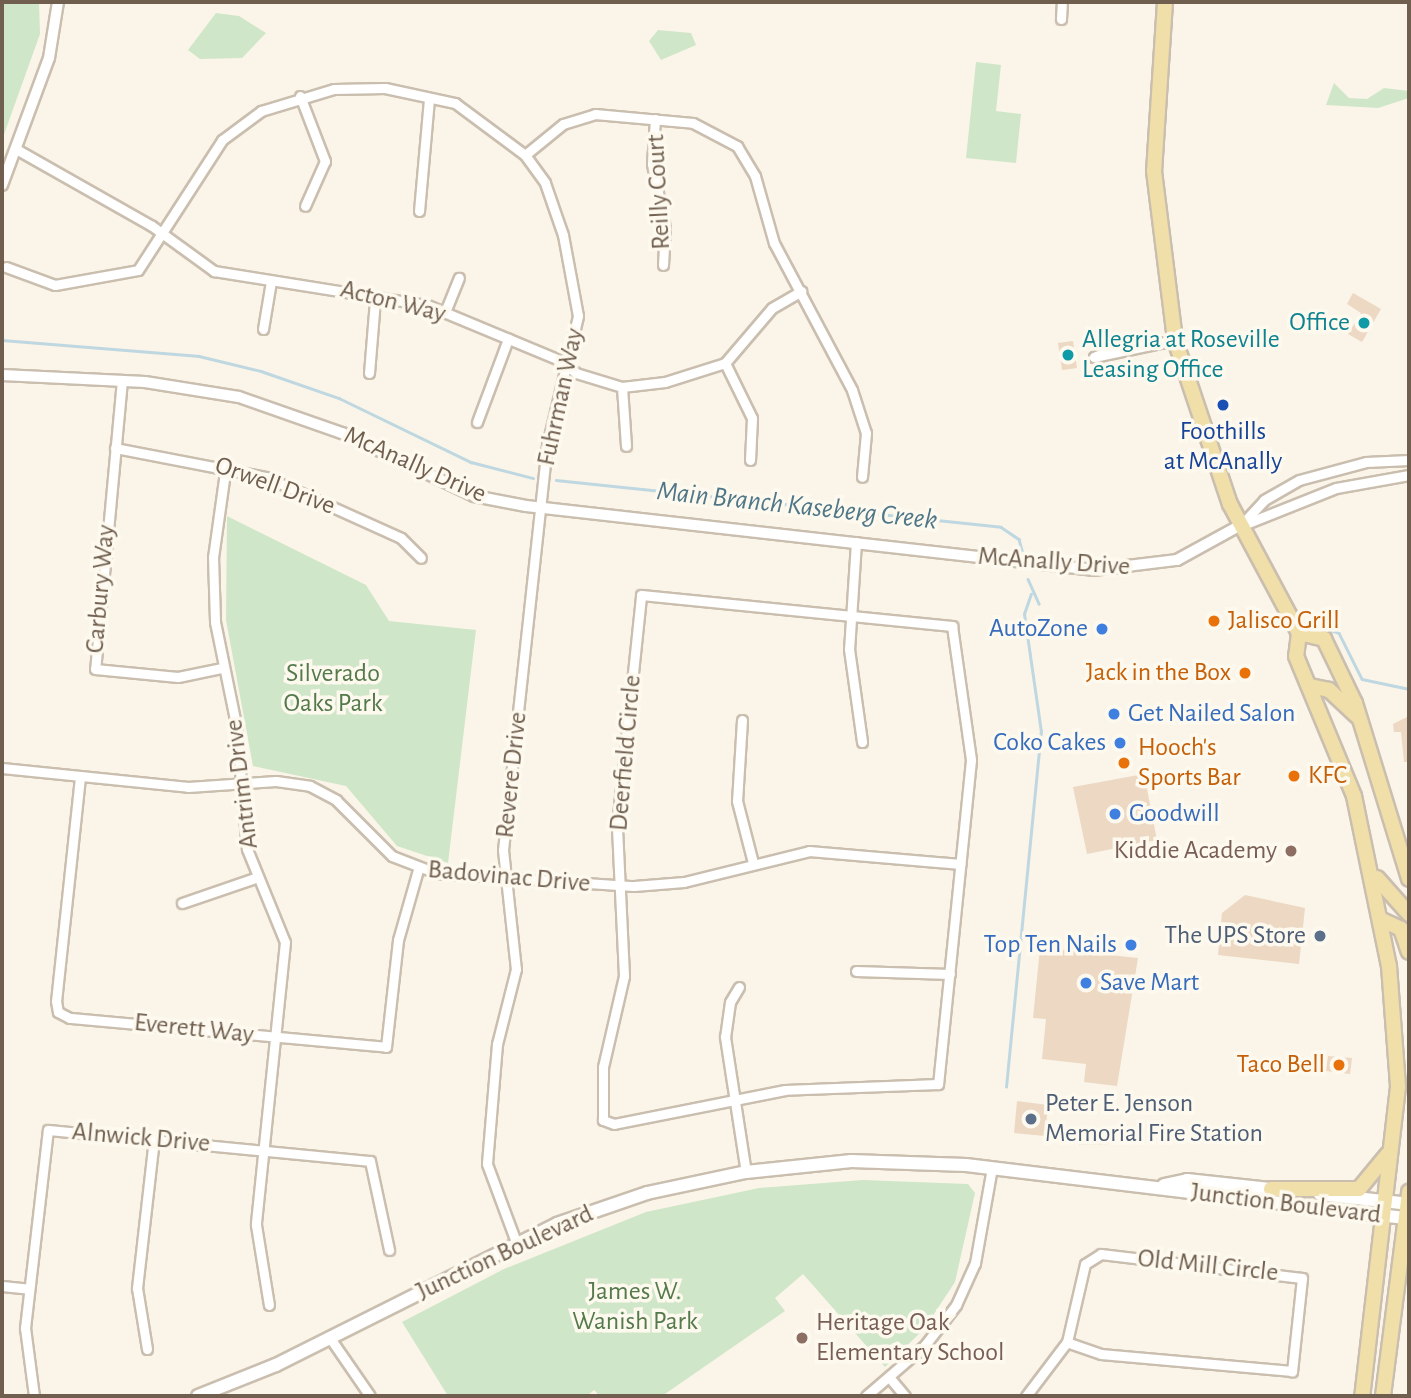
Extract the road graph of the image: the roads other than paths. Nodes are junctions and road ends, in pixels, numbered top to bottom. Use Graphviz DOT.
graph roads {
  1 [pos="58,2"];
  2 [pos="1062,2"];
  3 [pos="1165,2"];
  4 [pos="1061,19"];
  5 [pos="300,96"];
  6 [pos="429,98"];
  7 [pos="655,119"];
  8 [pos="16,149"];
  9 [pos="525,155"];
  10 [pos="2,185"];
  11 [pos="306,206"];
  12 [pos="419,211"];
  13 [pos="163,234"];
  14 [pos="663,265"];
  15 [pos="6,268"];
  16 [pos="459,278"];
  17 [pos="271,281"];
  18 [pos="800,291"];
  19 [pos="375,300"];
  20 [pos="445,312"];
  21 [pos="262,329"];
  22 [pos="508,339"];
  23 [pos="1175,340"];
  24 [pos="1094,357"];
  25 [pos="725,363"];
  26 [pos="567,367"];
  27 [pos="369,373"];
  28 [pos="2,374"];
  29 [pos="121,380"];
  30 [pos="622,387"];
  31 [pos="477,422"];
  32 [pos="626,446"];
  33 [pos="115,447"];
  34 [pos="750,460"];
  35 [pos="1409,460"];
  36 [pos="226,466"];
  37 [pos="1409,475"];
  38 [pos="862,477"];
  39 [pos="541,508"];
  40 [pos="1241,526"];
  41 [pos="856,542"];
  42 [pos="421,558"];
  43 [pos="849,613"];
  44 [pos="1299,633"];
  45 [pos="222,668"];
  46 [pos="1310,686"];
  47 [pos="742,720"];
  48 [pos="1363,722"];
  49 [pos="862,742"];
  50 [pos="2,768"];
  51 [pos="80,777"];
  52 [pos="242,783"];
  53 [pos="753,863"];
  54 [pos="960,864"];
  55 [pos="418,870"];
  56 [pos="1374,874"];
  57 [pos="258,877"];
  58 [pos="505,879"];
  59 [pos="1409,879"];
  60 [pos="621,886"];
  61 [pos="182,903"];
  62 [pos="1409,914"];
  63 [pos="1382,920"];
  64 [pos="1409,952"];
  65 [pos="856,971"];
  66 [pos="950,974"];
  67 [pos="739,987"];
  68 [pos="276,1037"];
  69 [pos="734,1097"];
  70 [pos="154,1138"];
  71 [pos="1391,1149"];
  72 [pos="264,1150"];
  73 [pos="992,1168"];
  74 [pos="746,1172"];
  75 [pos="1163,1185"];
  76 [pos="1270,1189"];
  77 [pos="1408,1207"];
  78 [pos="1385,1209"];
  79 [pos="516,1242"];
  80 [pos="389,1250"];
  81 [pos="1405,1257"];
  82 [pos="2,1286"];
  83 [pos="29,1289"];
  84 [pos="268,1305"];
  85 [pos="330,1338"];
  86 [pos="1067,1342"];
  87 [pos="147,1349"];
  88 [pos="889,1377"];
  89 [pos="34,1396"];
  90 [pos="198,1396"];
  91 [pos="370,1396"];
  92 [pos="866,1396"];
  93 [pos="905,1396"];
  94 [pos="1026,1396"];
  95 [pos="1362,1396"];
  96 [pos="1383,1396"];
  1 -- 8 [label="street"];
  2 -- 4 [label="street"];
  3 -- 23 [label="main road"];
  5 -- 6 [label="street, Fuhrman Way"];
  5 -- 11 [label="street"];
  5 -- 13 [label="street, Fuhrman Way"];
  6 -- 9 [label="street, Fuhrman Way"];
  6 -- 12 [label="street"];
  7 -- 9 [label="street"];
  7 -- 14 [label="street, Reilly Court"];
  7 -- 18 [label="street"];
  8 -- 10 [label="street"];
  8 -- 13 [label="street, Acton Way"];
  9 -- 26 [label="street, Fuhrman Way"];
  13 -- 15 [label="street, Fuhrman Way"];
  13 -- 17 [label="street, Acton Way"];
  16 -- 20 [label="street"];
  17 -- 19 [label="street, Acton Way"];
  17 -- 21 [label="street"];
  18 -- 25 [label="street"];
  18 -- 38 [label="street"];
  19 -- 20 [label="street, Acton Way"];
  19 -- 27 [label="street"];
  20 -- 22 [label="street, Acton Way"];
  22 -- 26 [label="street, Acton Way"];
  22 -- 31 [label="street"];
  23 -- 24 [label="street"];
  23 -- 40 [label="main road"];
  25 -- 30 [label="street, Acton Way"];
  25 -- 34 [label="street"];
  26 -- 30 [label="street, Acton Way"];
  26 -- 39 [label="street, Fuhrman Way"];
  28 -- 29 [label="street, McAnally Drive"];
  29 -- 33 [label="street, Carbury Way"];
  29 -- 39 [label="street, McAnally Drive"];
  30 -- 32 [label="street"];
  33 -- 36 [label="street, Orwell Drive"];
  33 -- 45 [label="street, Carbury Way"];
  35 -- 40 [label="street, McAnally Drive"];
  36 -- 42 [label="street, Orwell Drive"];
  36 -- 45 [label="street, Antrim Drive"];
  37 -- 40 [label="street, McAnally Drive"];
  39 -- 41 [label="street, McAnally Drive"];
  39 -- 58 [label="street, Revere Drive"];
  40 -- 41 [label="street, McAnally Drive"];
  40 -- 44 [label="main road"];
  41 -- 43 [label="street"];
  43 -- 49 [label="street"];
  43 -- 54 [label="street, Deerfield Circle"];
  43 -- 60 [label="street, Deerfield Circle"];
  44 -- 46 [label="main road"];
  44 -- 48 [label="main road"];
  45 -- 52 [label="street, Antrim Drive"];
  46 -- 48 [label="main road"];
  46 -- 56 [label="main road"];
  47 -- 53 [label="street"];
  48 -- 59 [label="main road"];
  50 -- 51 [label="street, Badovinac Drive"];
  51 -- 52 [label="street, Badovinac Drive"];
  51 -- 68 [label="street, Everett Way"];
  52 -- 55 [label="street, Badovinac Drive"];
  52 -- 57 [label="street, Antrim Drive"];
  53 -- 54 [label="street, Badovinac Drive"];
  53 -- 60 [label="street, Badovinac Drive"];
  54 -- 66 [label="street, Deerfield Circle"];
  55 -- 58 [label="street, Badovinac Drive"];
  55 -- 68 [label="street, Everett Way"];
  56 -- 62 [label="main road"];
  56 -- 63 [label="main road"];
  57 -- 61 [label="street"];
  57 -- 68 [label="street, Antrim Drive"];
  58 -- 60 [label="street, Badovinac Drive"];
  58 -- 79 [label="street, Revere Drive"];
  60 -- 69 [label="street, Deerfield Circle"];
  63 -- 64 [label="main road"];
  63 -- 71 [label="main road"];
  65 -- 66 [label="street"];
  66 -- 69 [label="street, Deerfield Circle"];
  67 -- 69 [label="street"];
  68 -- 72 [label="street, Antrim Drive"];
  69 -- 74 [label="street"];
  70 -- 72 [label="street, Alnwick Drive"];
  70 -- 83 [label="street, Alnwick Drive"];
  70 -- 87 [label="street"];
  71 -- 76 [label="main road"];
  71 -- 78 [label="main road"];
  72 -- 80 [label="street, Alnwick Drive"];
  72 -- 84 [label="street, Antrim Drive"];
  73 -- 74 [label="main road, Junction Boulevard"];
  73 -- 75 [label="main road, Junction Boulevard"];
  73 -- 88 [label="street"];
  74 -- 79 [label="main road, Junction Boulevard"];
  75 -- 76 [label="main road, Junction Boulevard"];
  75 -- 78 [label="main road, Junction Boulevard"];
  76 -- 78 [label="main road, Junction Boulevard"];
  77 -- 78 [label="main road, Junction Boulevard"];
  77 -- 81 [label="main road"];
  78 -- 95 [label="main road"];
  79 -- 85 [label="main road, Junction Boulevard"];
  81 -- 96 [label="main road"];
  82 -- 83 [label="street"];
  83 -- 89 [label="street, Alnwick Drive"];
  85 -- 90 [label="main road, Junction Boulevard"];
  85 -- 91 [label="street"];
  86 -- 86 [label="street, Old Mill Circle"];
  86 -- 94 [label="street, Old Mill Circle"];
  88 -- 92 [label="street"];
  88 -- 93 [label="street"];
}
